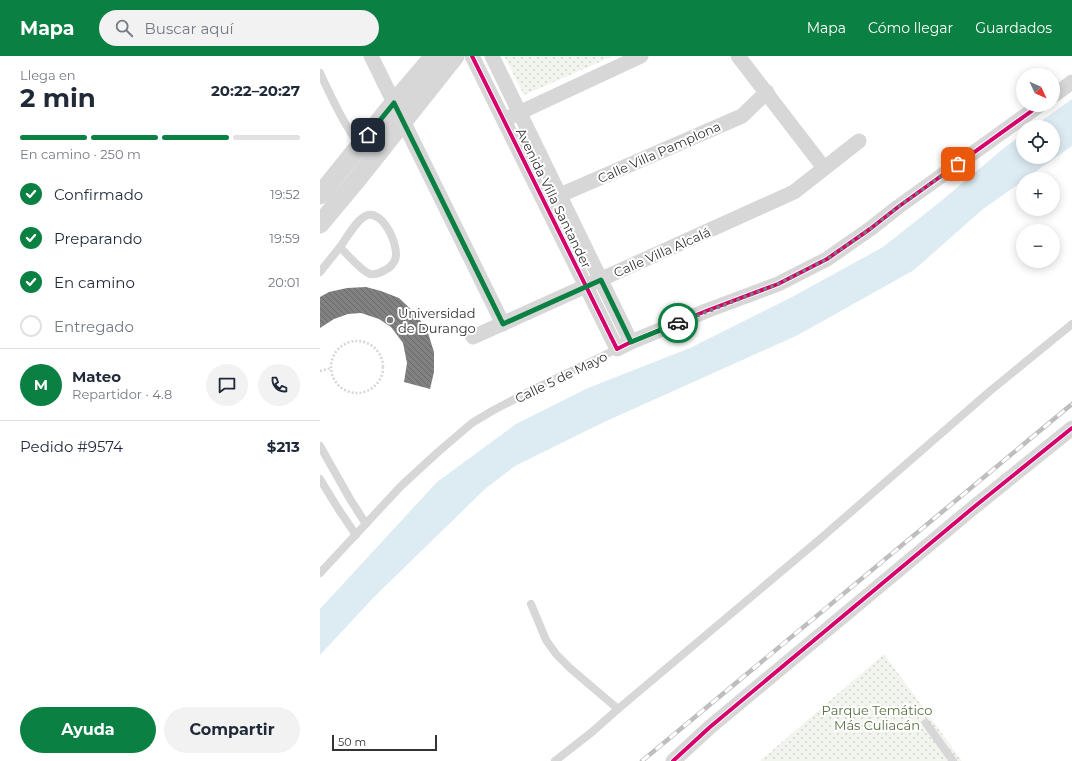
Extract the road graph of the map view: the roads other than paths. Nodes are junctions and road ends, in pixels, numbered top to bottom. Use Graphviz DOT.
graph roads {
  1 [pos="371,56"];
  2 [pos="434,56"];
  3 [pos="455,56"];
  4 [pos="472,56"];
  5 [pos="492,56"];
  6 [pos="641,56"];
  7 [pos="738,56"];
  8 [pos="623,60"];
  9 [pos="320,73"];
  10 [pos="1072,82"];
  11 [pos="1060,91"];
  12 [pos="767,92"];
  13 [pos="394,103"];
  14 [pos="519,112"];
  15 [pos="1030,112"];
  16 [pos="403,120"];
  17 [pos="504,120"];
  18 [pos="859,141"];
  19 [pos="367,152"];
  20 [pos="824,168"];
  21 [pos="320,195"];
  22 [pos="560,195"];
  23 [pos="545,202"];
  24 [pos="320,224"];
  25 [pos="340,247"];
  26 [pos="320,272"];
  27 [pos="601,280"];
  28 [pos="586,286"];
  29 [pos="503,324"];
  30 [pos="1072,324"];
  31 [pos="473,337"];
  32 [pos="631,342"];
  33 [pos="617,349"];
  34 [pos="1072,428"];
  35 [pos="320,446"];
  36 [pos="320,479"];
  37 [pos="366,524"];
  38 [pos="356,535"];
  39 [pos="320,572"];
  40 [pos="531,604"];
  41 [pos="618,709"];
  42 [pos="926,723"];
  43 [pos="555,761"];
  44 [pos="673,761"];
  45 [pos="954,761"];
  1 -- 13 [label="street"];
  2 -- 13 [label="street"];
  3 -- 16 [label="street"];
  4 -- 17 [label="street, Avenida Villa Santander"];
  5 -- 14 [label="street"];
  6 -- 8 [label="street"];
  7 -- 12 [label="street"];
  8 -- 14 [label="street"];
  9 -- 19 [label="lane"];
  10 -- 11 [label="street"];
  12 -- 20 [label="street"];
  12 -- 22 [label="street, Calle Villa Pamplona"];
  13 -- 16 [label="street"];
  13 -- 19 [label="street"];
  14 -- 17 [label="street"];
  14 -- 22 [label="street"];
  15 -- 32 [label="street, Calle 5 de Mayo"];
  16 -- 19 [label="street"];
  16 -- 29 [label="street"];
  17 -- 23 [label="street, Avenida Villa Santander"];
  18 -- 20 [label="street, Calle Villa Alcalá"];
  19 -- 21 [label="street"];
  19 -- 24 [label="street"];
  20 -- 27 [label="street, Calle Villa Alcalá"];
  22 -- 23 [label="street, Calle Villa Pamplona"];
  22 -- 27 [label="street"];
  23 -- 28 [label="street, Avenida Villa Santander"];
  25 -- 25 [label="lane"];
  25 -- 26 [label="lane"];
  27 -- 28 [label="street, Calle Villa Alcalá"];
  27 -- 32 [label="street"];
  28 -- 29 [label="street, Calle Villa Alcalá"];
  28 -- 33 [label="street, Avenida Villa Santander"];
  29 -- 31 [label="street, Calle Villa Alcalá"];
  30 -- 41 [label="lane"];
  32 -- 33 [label="street, Calle 5 de Mayo"];
  33 -- 37 [label="lane, Calle 5 de Mayo"];
  34 -- 44 [label="street"];
  35 -- 37 [label="lane"];
  36 -- 38 [label="lane"];
  37 -- 38 [label="lane, Calle 5 de Mayo"];
  38 -- 39 [label="lane, Calle 5 de Mayo"];
  40 -- 41 [label="lane"];
  41 -- 43 [label="lane"];
  42 -- 45 [label="lane"];
}
